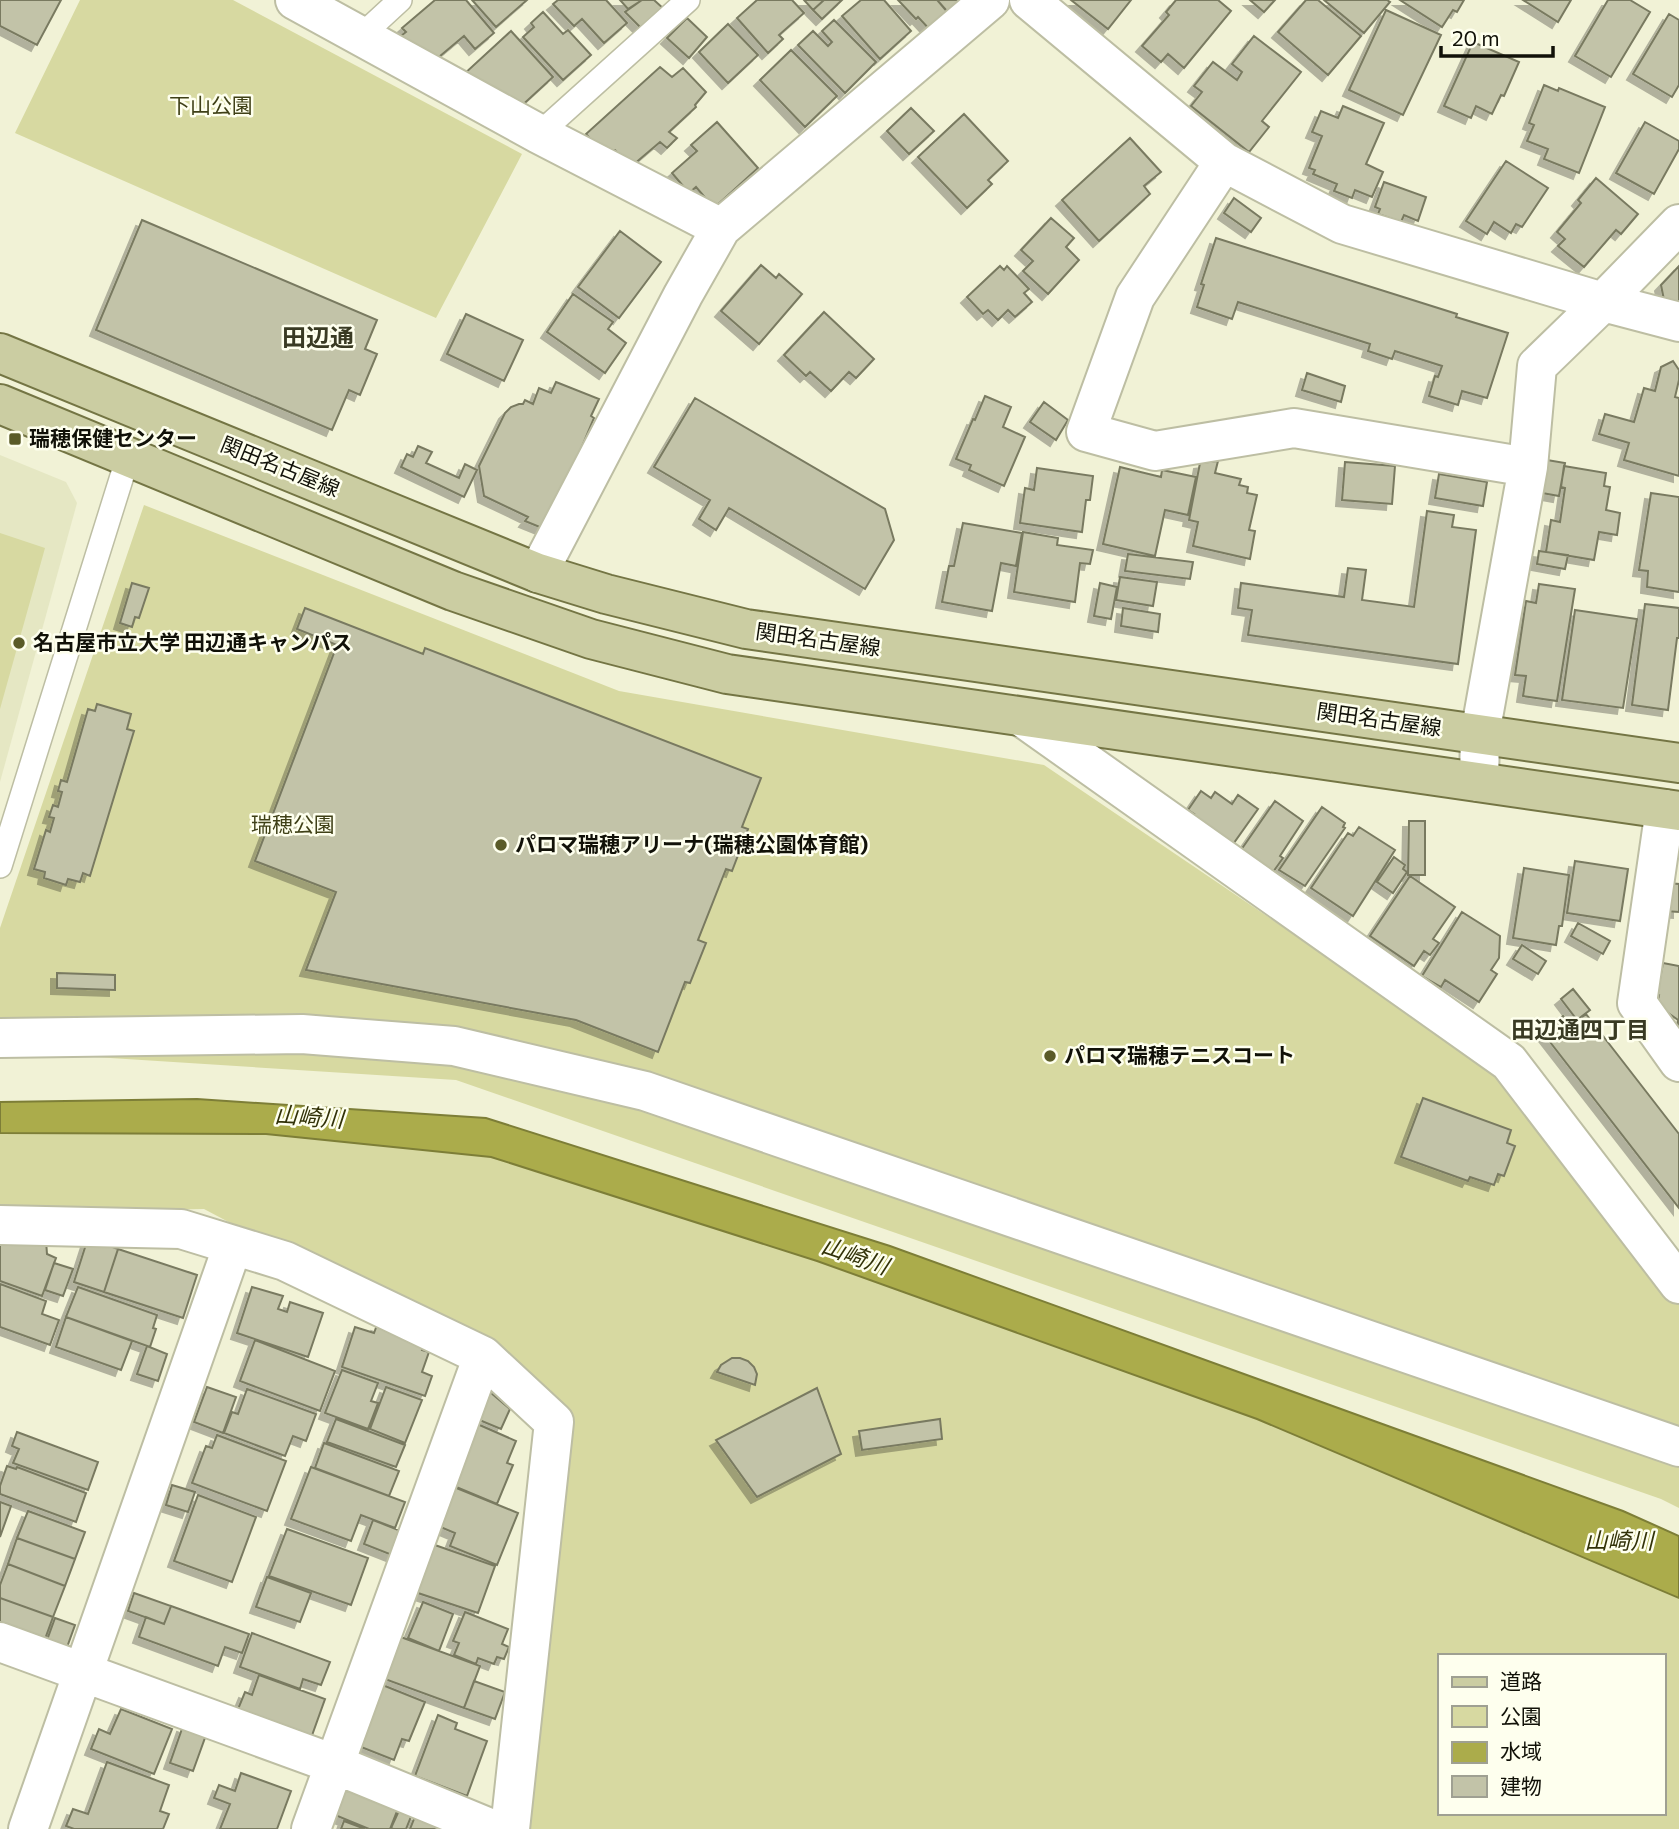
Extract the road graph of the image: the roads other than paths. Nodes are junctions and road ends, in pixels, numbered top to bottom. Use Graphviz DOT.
graph roads {
  1 [pos="295,0"];
  2 [pos="400,0"];
  3 [pos="688,0"];
  4 [pos="990,0"];
  5 [pos="1029,0"];
  6 [pos="361,36"];
  7 [pos="539,134"];
  8 [pos="1224,162"];
  9 [pos="1679,224"];
  10 [pos="721,228"];
  11 [pos="1602,302"];
  12 [pos="1679,322"];
  13 [pos="0,353"];
  14 [pos="0,404"];
  15 [pos="128,457"];
  16 [pos="1528,467"];
  17 [pos="538,573"];
  18 [pos="1022,717"];
  19 [pos="1480,734"];
  20 [pos="1679,763"];
  21 [pos="1479,782"];
  22 [pos="1672,810"];
  23 [pos="0,866"];
  24 [pos="0,1038"];
  25 [pos="1679,1062"];
  26 [pos="0,1225"];
  27 [pos="233,1245"];
  28 [pos="1679,1284"];
  29 [pos="483,1356"];
  30 [pos="1679,1447"];
  31 [pos="0,1642"];
  32 [pos="83,1673"];
  33 [pos="334,1764"];
  34 [pos="28,1829"];
  35 [pos="311,1829"];
  36 [pos="492,1829"];
  37 [pos="510,1829"];
  1 -- 6 [label="street"];
  2 -- 6 [label="lane"];
  3 -- 7 [label="lane"];
  4 -- 10 [label="street"];
  5 -- 8 [label="street"];
  6 -- 7 [label="street"];
  7 -- 10 [label="street"];
  8 -- 11 [label="street"];
  8 -- 16 [label="street"];
  9 -- 11 [label="street"];
  10 -- 17 [label="street"];
  11 -- 12 [label="street"];
  11 -- 16 [label="street"];
  13 -- 17 [label="main road, 関田名古屋線"];
  14 -- 15 [label="main road"];
  15 -- 18 [label="main road"];
  15 -- 23 [label="lane"];
  16 -- 19 [label="street"];
  17 -- 19 [label="main road, 関田名古屋線"];
  18 -- 21 [label="main road"];
  18 -- 28 [label="street"];
  19 -- 20 [label="main road, 関田名古屋線"];
  19 -- 21 [label="street"];
  21 -- 22 [label="main road"];
  22 -- 25 [label="street"];
  24 -- 30 [label="street"];
  26 -- 27 [label="street"];
  27 -- 29 [label="street"];
  27 -- 32 [label="street"];
  29 -- 33 [label="street"];
  29 -- 37 [label="street"];
  31 -- 32 [label="street"];
  32 -- 33 [label="street"];
  32 -- 34 [label="street"];
  33 -- 35 [label="street"];
  33 -- 36 [label="street"];
}
